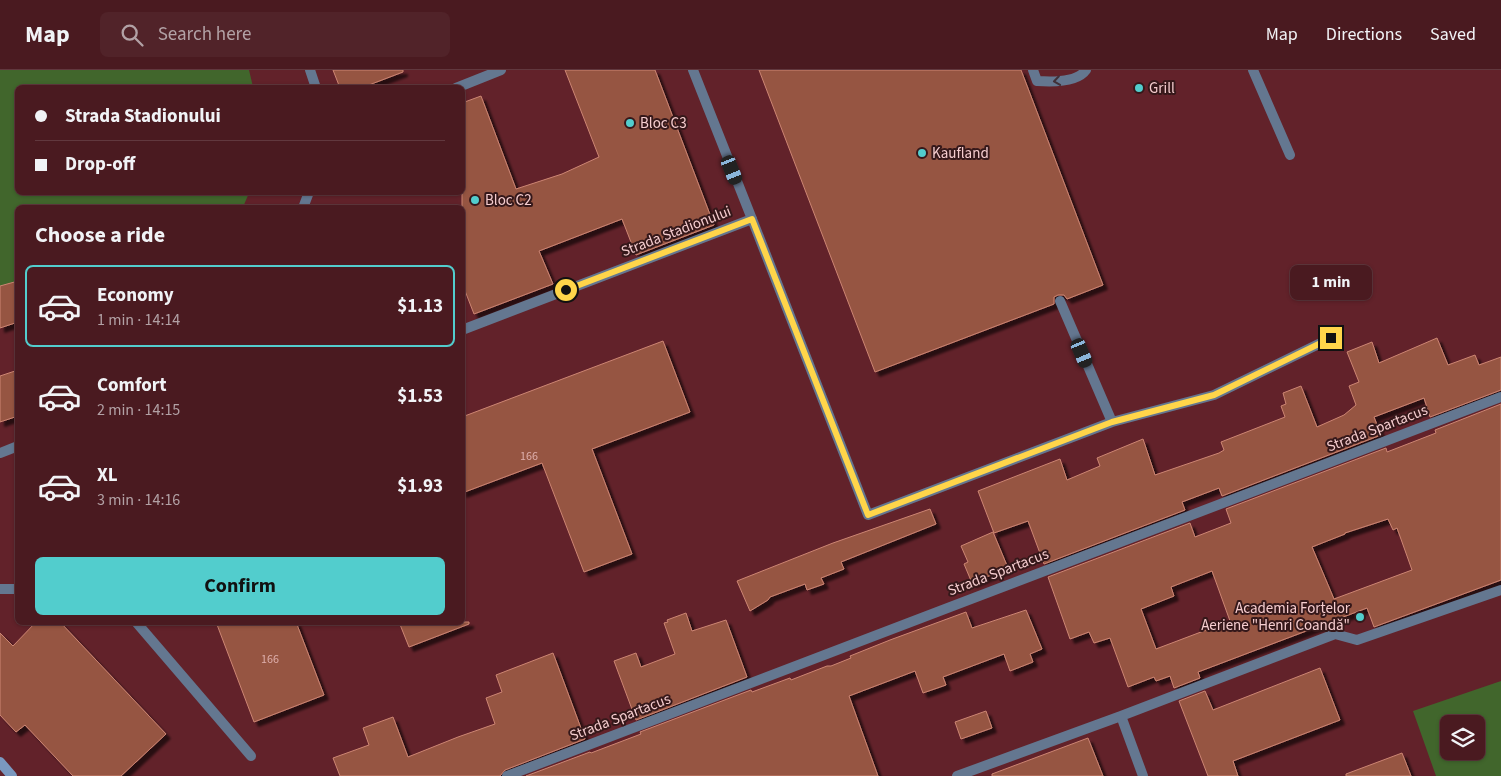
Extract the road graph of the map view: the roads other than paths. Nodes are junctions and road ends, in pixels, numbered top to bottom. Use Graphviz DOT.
graph roads {
  1 [pos="310,70"];
  2 [pos="501,70"];
  3 [pos="693,70"];
  4 [pos="1033,70"];
  5 [pos="1086,70"];
  6 [pos="1253,70"];
  7 [pos="315,85"];
  8 [pos="464,85"];
  9 [pos="1290,155"];
  10 [pos="752,219"];
  11 [pos="1060,301"];
  12 [pos="465,329"];
  13 [pos="1331,338"];
  14 [pos="1501,396"];
  15 [pos="1112,422"];
  16 [pos="15,447"];
  17 [pos="0,453"];
  18 [pos="0,589"];
  19 [pos="15,589"];
  20 [pos="1501,590"];
  21 [pos="139,625"];
  22 [pos="1121,716"];
  23 [pos="251,756"];
  24 [pos="0,762"];
  25 [pos="12,776"];
  26 [pos="507,776"];
  27 [pos="957,776"];
  28 [pos="1143,776"];
  1 -- 7 [label="street"];
  2 -- 8 [label="street"];
  3 -- 10 [label="street, Strada Stadionului"];
  5 -- 4 [label="street, one-way"];
  6 -- 9 [label="street"];
  10 -- 12 [label="street, Strada Stadionului"];
  10 -- 15 [label="street"];
  11 -- 15 [label="street"];
  13 -- 15 [label="street"];
  14 -- 26 [label="street, Strada Spartacus"];
  16 -- 17 [label="street"];
  18 -- 19 [label="street"];
  20 -- 22 [label="street"];
  21 -- 23 [label="street"];
  22 -- 27 [label="street"];
  22 -- 28 [label="street"];
  24 -- 25 [label="street"];
}
